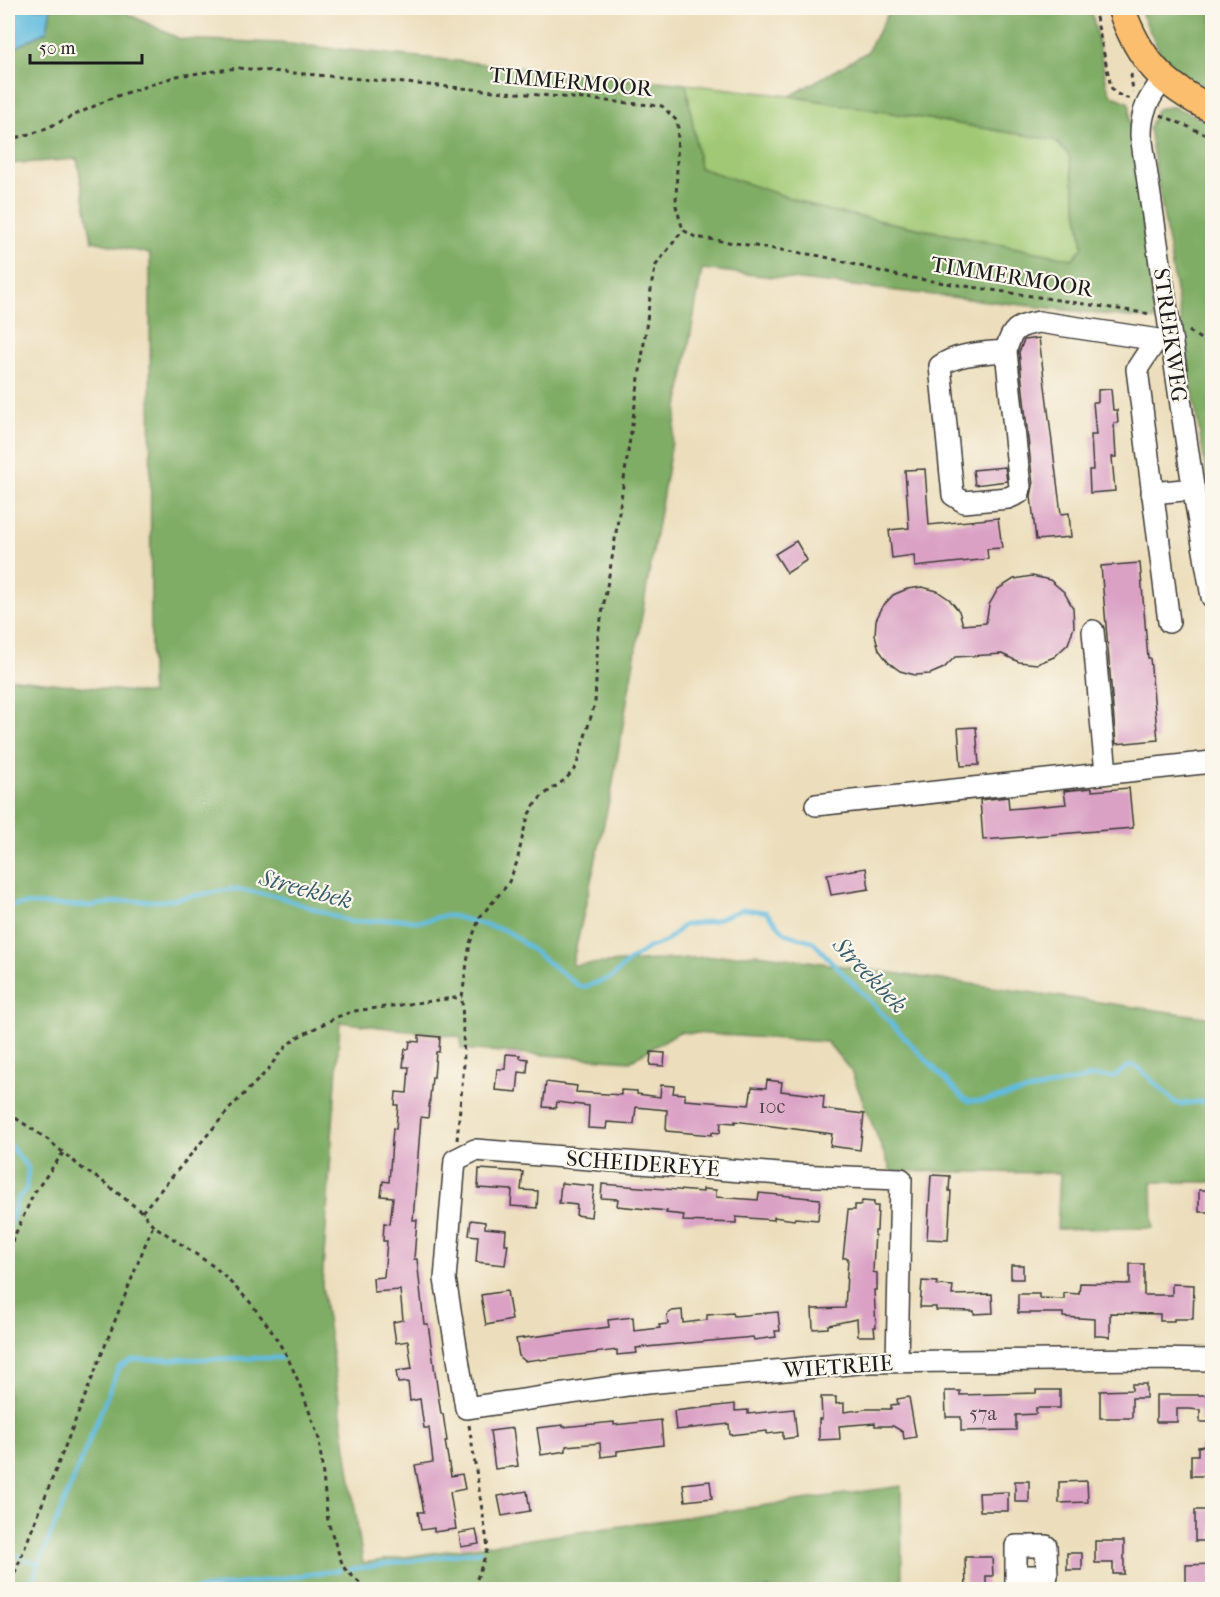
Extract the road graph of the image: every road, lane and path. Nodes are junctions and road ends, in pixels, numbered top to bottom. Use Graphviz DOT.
graph roads {
  1 [pos="1121,8"];
  2 [pos="1164,78"];
  3 [pos="1212,109"];
  4 [pos="8,140"];
  5 [pos="683,230"];
  6 [pos="1169,317"];
  7 [pos="1164,341"];
  8 [pos="1212,347"];
  9 [pos="1006,351"];
  10 [pos="1194,489"];
  11 [pos="1152,493"];
  12 [pos="1212,589"];
  13 [pos="1169,622"];
  14 [pos="1093,631"];
  15 [pos="1212,762"];
  16 [pos="1107,773"];
  17 [pos="816,805"];
  18 [pos="462,997"];
  19 [pos="8,1113"];
  20 [pos="63,1153"];
  21 [pos="455,1160"];
  22 [pos="142,1212"];
  23 [pos="153,1225"];
  24 [pos="8,1250"];
  25 [pos="1212,1360"];
  26 [pos="897,1361"];
  27 [pos="466,1408"];
  28 [pos="8,1590"];
  29 [pos="367,1590"];
  30 [pos="473,1590"];
  1 -- 2 [label="main road"];
  2 -- 3 [label="main road"];
  2 -- 6 [label="street, STREEKWEG"];
  4 -- 5 [label="path, TIMMERMOOR"];
  5 -- 6 [label="path, TIMMERMOOR"];
  5 -- 18 [label="path"];
  6 -- 7 [label="street, STREEKWEG"];
  6 -- 8 [label="path"];
  7 -- 9 [label="street"];
  7 -- 10 [label="street, STREEKWEG"];
  7 -- 11 [label="street"];
  9 -- 9 [label="street"];
  10 -- 11 [label="street"];
  10 -- 12 [label="street, STREEKWEG"];
  11 -- 13 [label="street"];
  14 -- 16 [label="street"];
  15 -- 16 [label="street"];
  16 -- 17 [label="street"];
  18 -- 21 [label="path"];
  18 -- 22 [label="path"];
  19 -- 20 [label="path"];
  20 -- 22 [label="path"];
  20 -- 24 [label="path"];
  21 -- 26 [label="street, SCHEIDEREYE"];
  21 -- 27 [label="street"];
  22 -- 23 [label="path"];
  23 -- 28 [label="path"];
  23 -- 29 [label="path"];
  25 -- 26 [label="street, WIETREIE"];
  26 -- 27 [label="street, WIETREIE"];
  27 -- 30 [label="path"];
}
